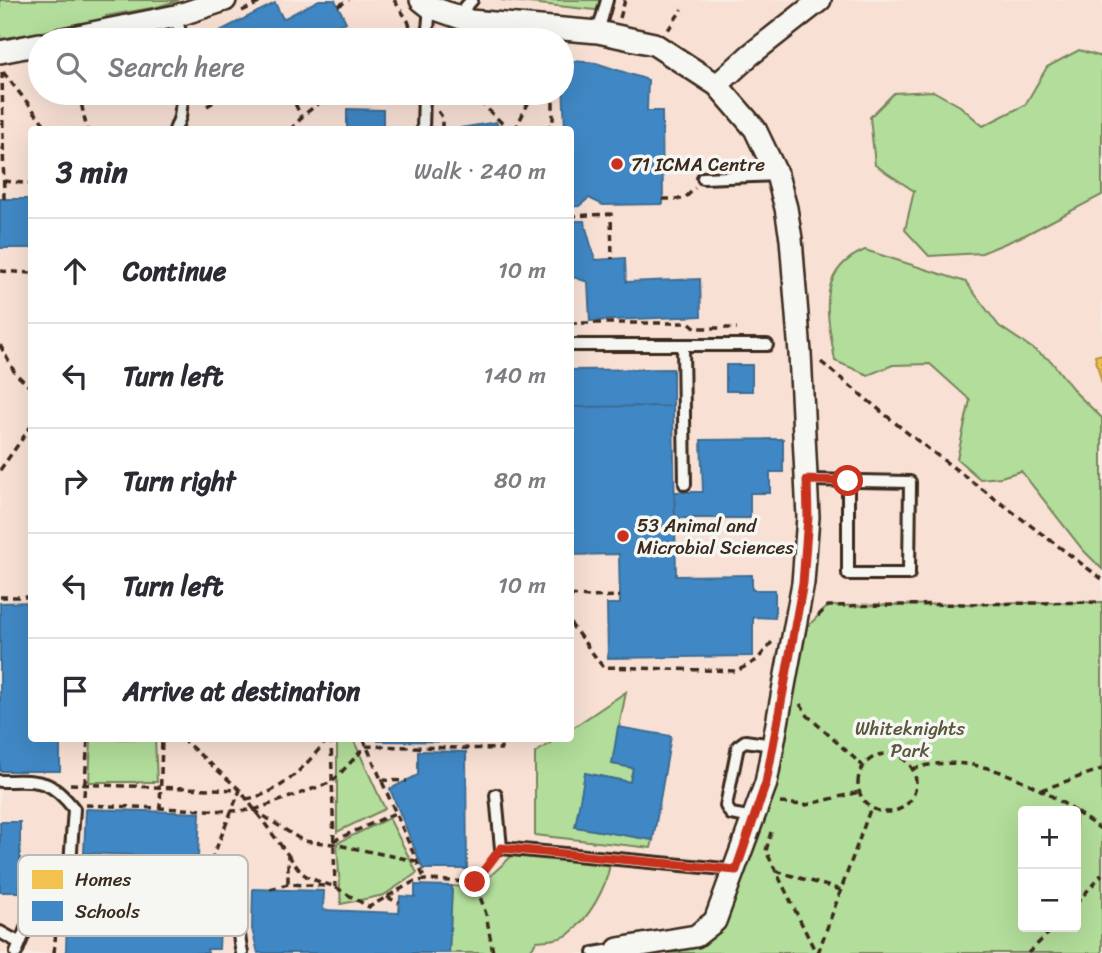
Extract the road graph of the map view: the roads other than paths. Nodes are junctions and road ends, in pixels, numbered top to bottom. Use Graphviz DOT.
graph roads {
  1 [pos="225,0"];
  2 [pos="472,0"];
  3 [pos="607,0"];
  4 [pos="820,0"];
  5 [pos="426,3"];
  6 [pos="176,16"];
  7 [pos="457,16"];
  8 [pos="117,28"];
  9 [pos="179,28"];
  10 [pos="427,28"];
  11 [pos="552,28"];
  12 [pos="574,30"];
  13 [pos="598,32"];
  14 [pos="28,49"];
  15 [pos="1,61"];
  16 [pos="717,85"];
  17 [pos="182,105"];
  18 [pos="424,105"];
  19 [pos="177,126"];
  20 [pos="423,126"];
  21 [pos="777,175"];
  22 [pos="703,178"];
  23 [pos="574,345"];
  24 [pos="767,345"];
  25 [pos="683,346"];
  26 [pos="807,480"];
  27 [pos="848,481"];
  28 [pos="685,484"];
  29 [pos="773,745"];
  30 [pos="0,781"];
  31 [pos="496,795"];
  32 [pos="762,814"];
  33 [pos="71,855"];
  34 [pos="736,870"];
  35 [pos="0,932"];
  36 [pos="18,948"];
  37 [pos="618,949"];
  38 [pos="594,953"];
  1 -- 6 [label="street"];
  2 -- 7 [label="lane"];
  3 -- 13 [label="lane"];
  4 -- 16 [label="street"];
  5 -- 7 [label="street"];
  5 -- 10 [label="lane"];
  6 -- 8 [label="street"];
  6 -- 9 [label="lane"];
  7 -- 11 [label="street"];
  12 -- 13 [label="street"];
  13 -- 16 [label="street"];
  14 -- 15 [label="street"];
  16 -- 21 [label="street"];
  17 -- 19 [label="lane"];
  18 -- 20 [label="lane"];
  21 -- 22 [label="lane"];
  21 -- 26 [label="street"];
  23 -- 25 [label="lane"];
  24 -- 25 [label="lane"];
  25 -- 28 [label="lane"];
  26 -- 27 [label="lane"];
  26 -- 29 [label="street"];
  27 -- 27 [label="lane"];
  29 -- 32 [label="street"];
  29 -- 32 [label="lane"];
  30 -- 33 [label="lane"];
  31 -- 34 [label="lane"];
  32 -- 34 [label="street"];
  34 -- 37 [label="street"];
  35 -- 36 [label="lane"];
  37 -- 38 [label="lane"];
}
